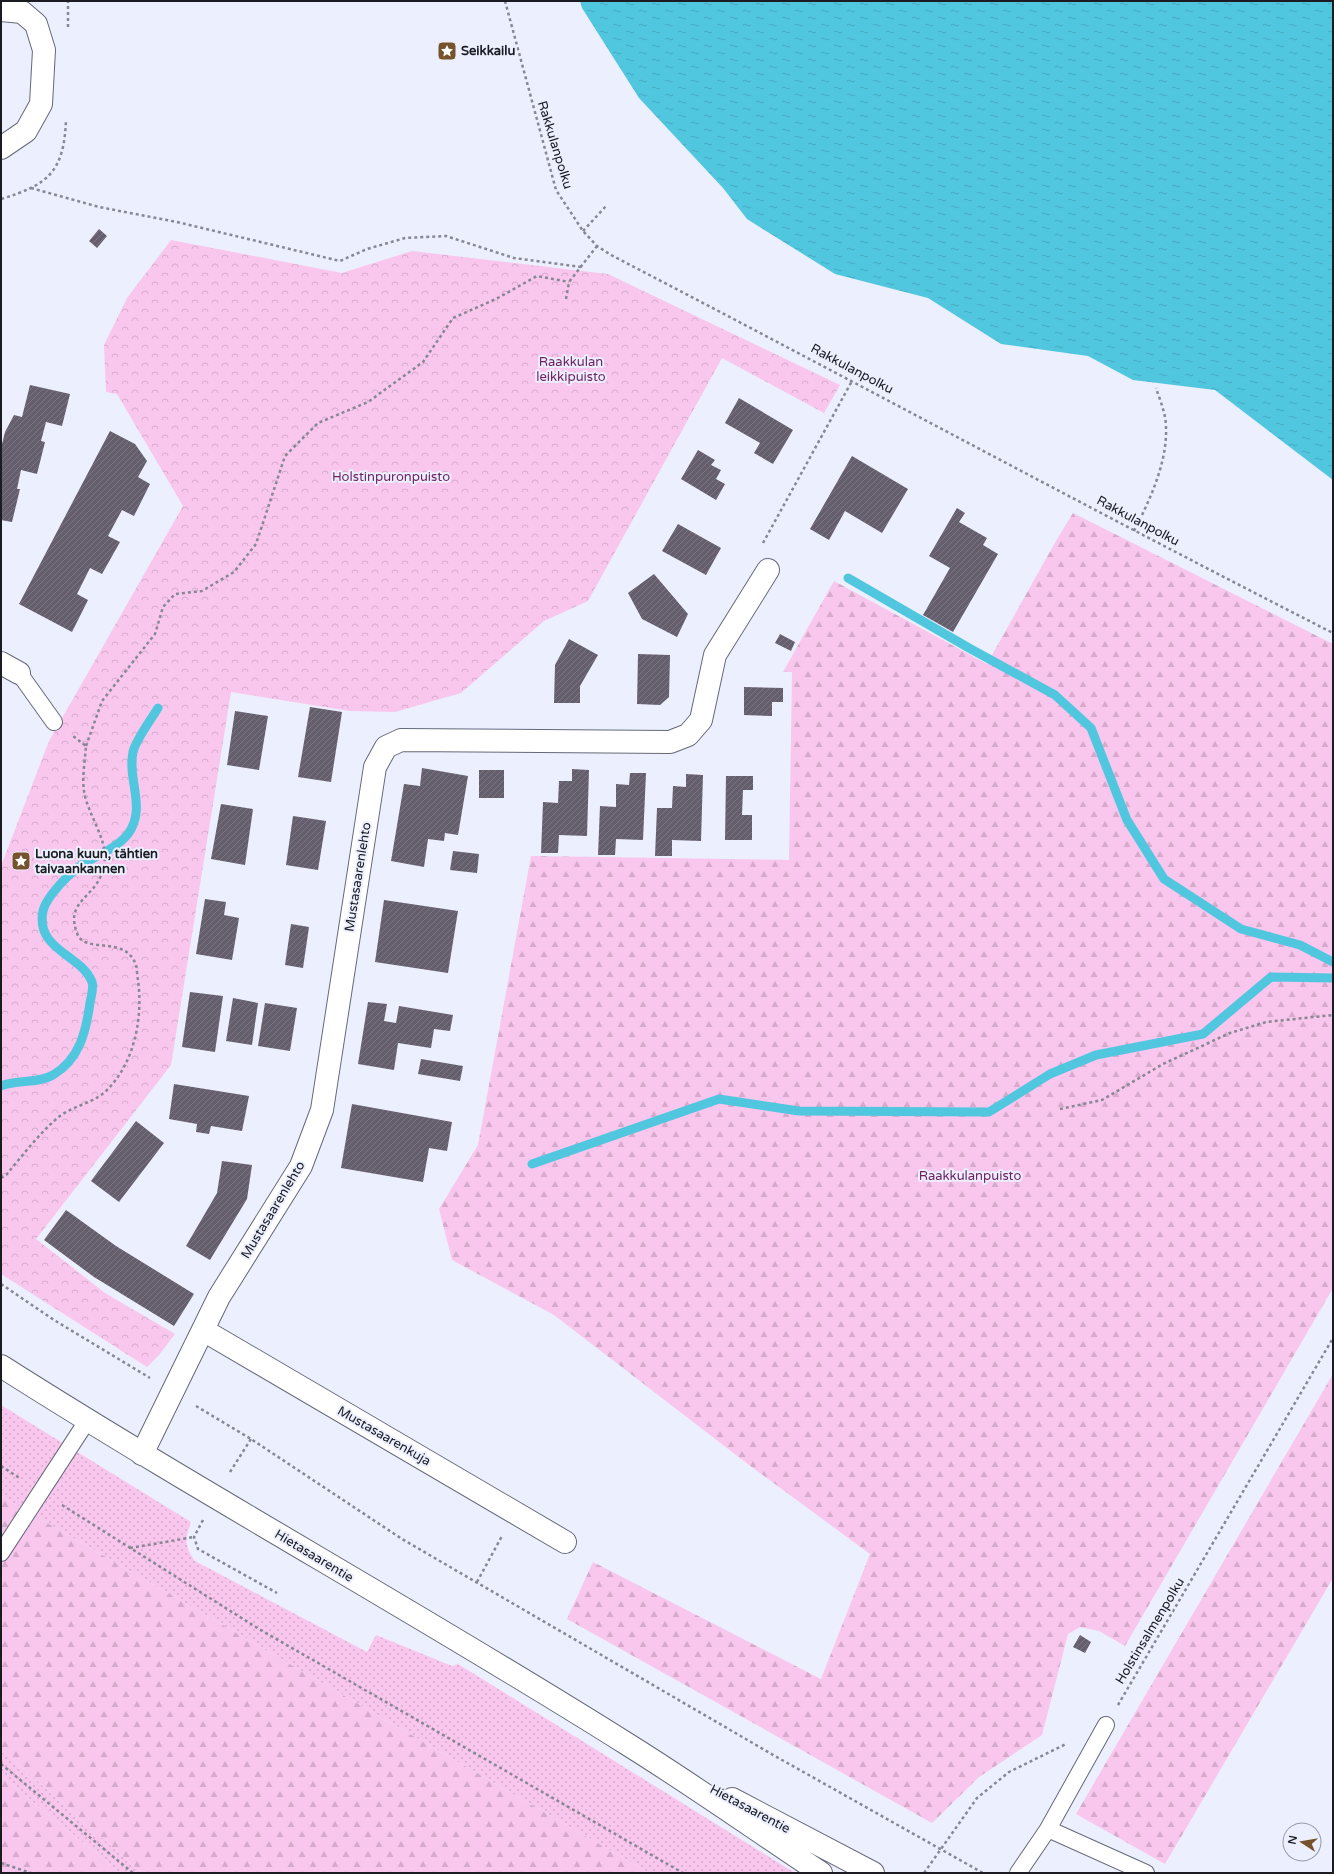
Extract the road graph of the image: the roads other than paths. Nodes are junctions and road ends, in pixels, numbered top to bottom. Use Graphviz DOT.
graph roads {
  1 [pos="2,1"];
  2 [pos="1,4"];
  3 [pos="1,10"];
  4 [pos="1,148"];
  5 [pos="768,570"];
  6 [pos="10,668"];
  7 [pos="54,722"];
  8 [pos="203,1330"];
  9 [pos="1,1366"];
  10 [pos="87,1421"];
  11 [pos="142,1454"];
  12 [pos="565,1542"];
  13 [pos="1,1553"];
  14 [pos="1106,1725"];
  15 [pos="628,1744"];
  16 [pos="1048,1829"];
  17 [pos="821,1873"];
  18 [pos="873,1873"];
  19 [pos="1018,1873"];
  20 [pos="1146,1873"];
  1 -- 2 [label="lane"];
  3 -- 4 [label="street"];
  5 -- 8 [label="street, Mustasaarenlehto"];
  6 -- 7 [label="lane"];
  8 -- 11 [label="street, Mustasaarenlehto"];
  8 -- 12 [label="street, Mustasaarenkuja"];
  9 -- 10 [label="street, Hietasaarentie"];
  10 -- 11 [label="street, Hietasaarentie"];
  10 -- 13 [label="lane"];
  11 -- 15 [label="street, Hietasaarentie"];
  14 -- 16 [label="lane"];
  15 -- 17 [label="street, Hietasaarentie"];
  15 -- 18 [label="street, Hietasaarentie"];
  16 -- 19 [label="lane"];
  16 -- 20 [label="lane"];
}
